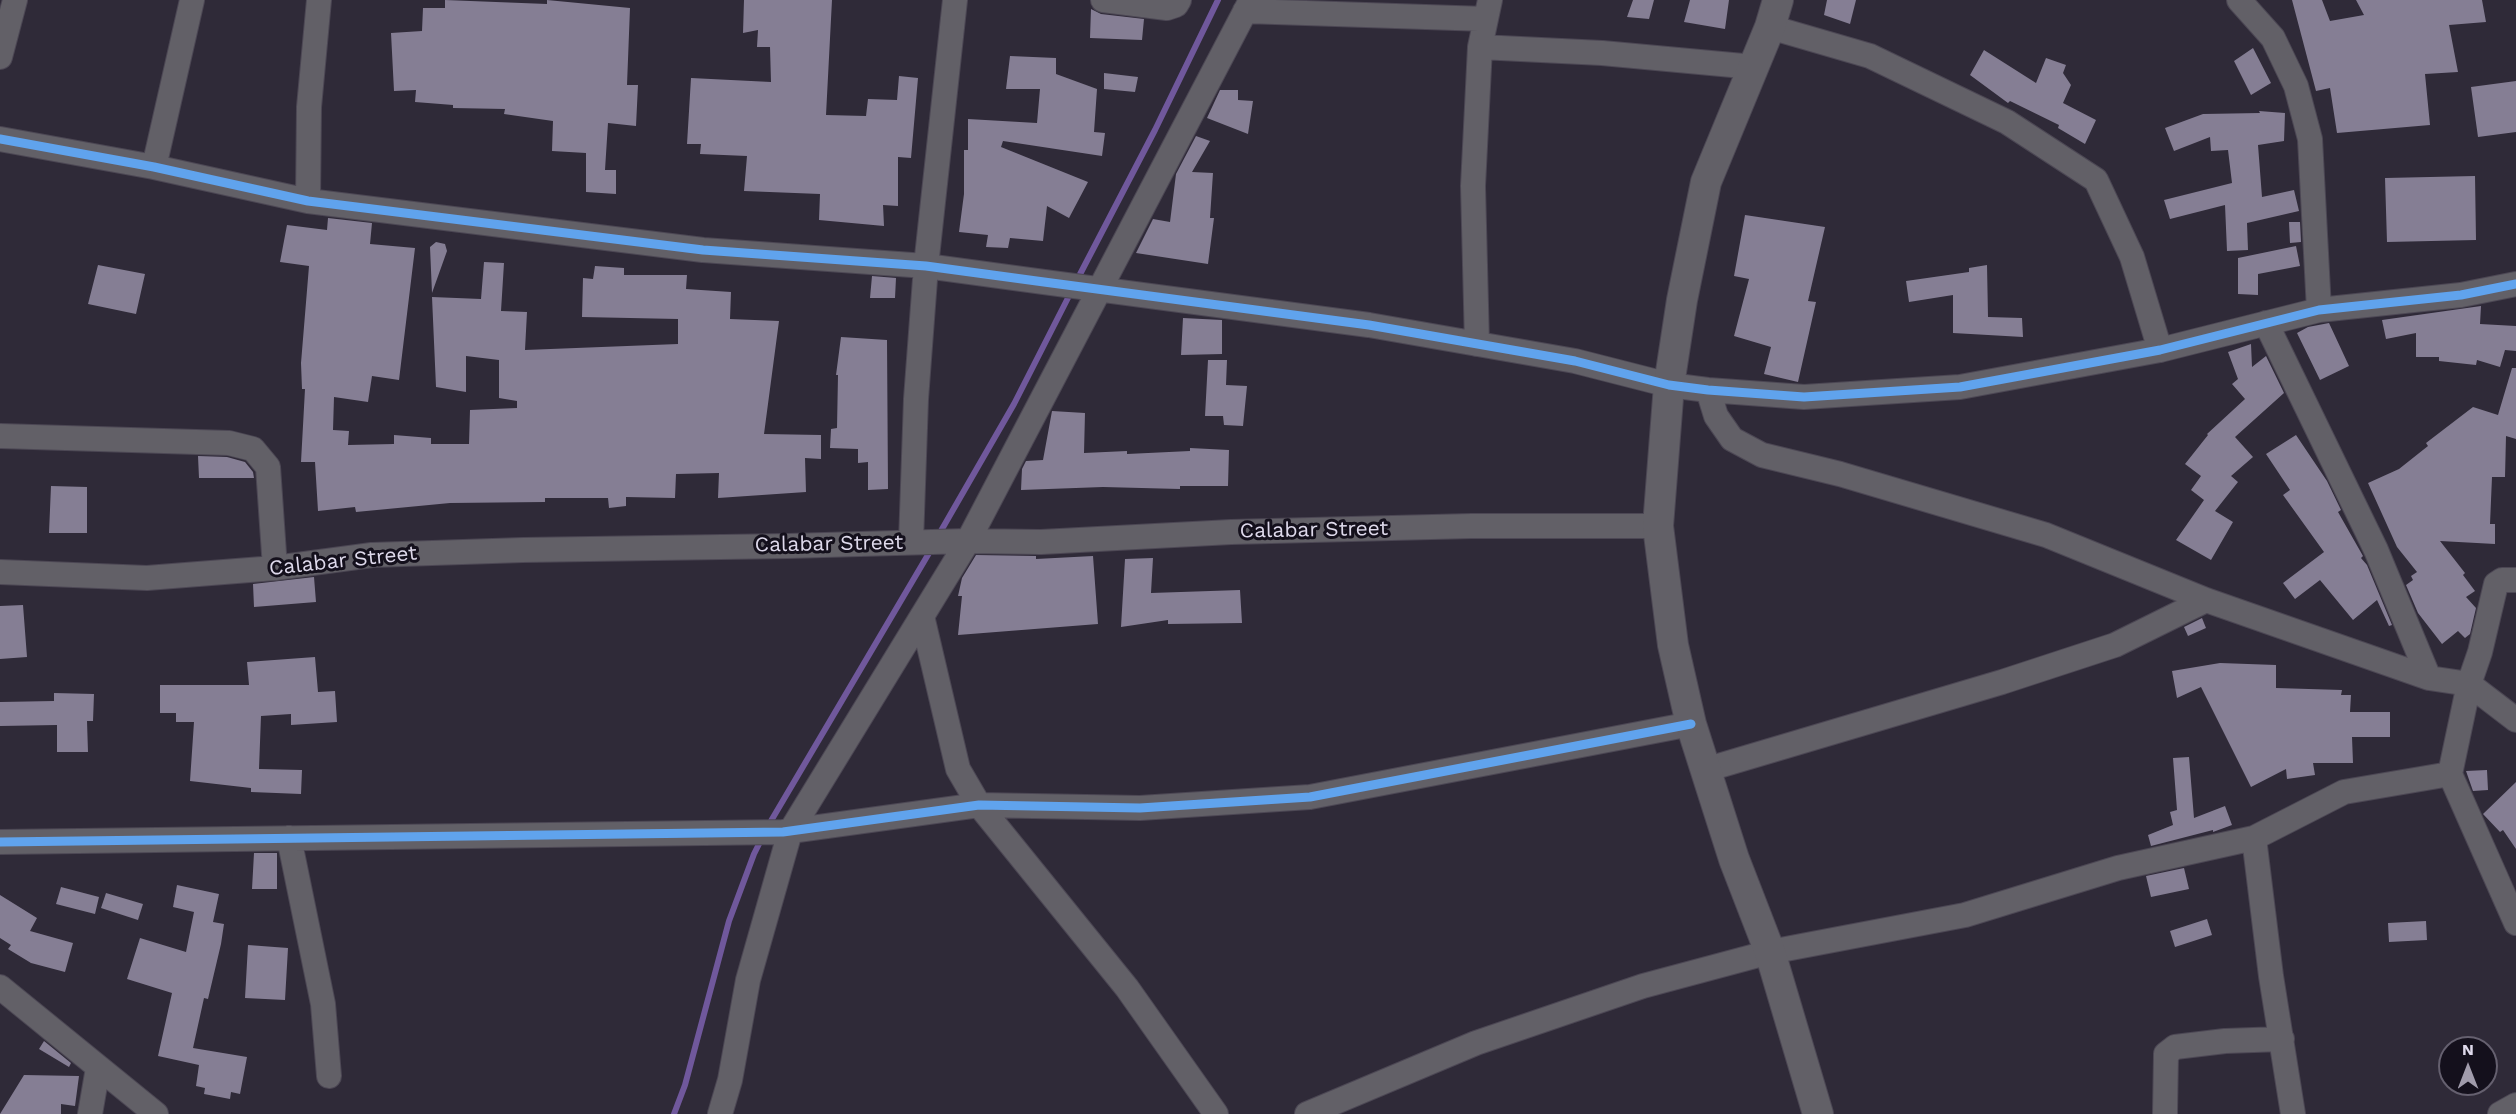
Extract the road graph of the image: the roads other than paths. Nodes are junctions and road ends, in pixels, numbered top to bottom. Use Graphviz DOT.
graph roads {
  1 [pos="15,0"];
  2 [pos="192,0"];
  3 [pos="319,0"];
  4 [pos="956,0"];
  5 [pos="1103,0"];
  6 [pos="1179,0"];
  7 [pos="2239,0"];
  8 [pos="1248,6"];
  9 [pos="1488,10"];
  10 [pos="1774,14"];
  11 [pos="1480,47"];
  12 [pos="0,57"];
  13 [pos="1754,67"];
  14 [pos="0,139"];
  15 [pos="154,167"];
  16 [pos="308,201"];
  17 [pos="926,266"];
  18 [pos="2516,284"];
  19 [pos="1094,288"];
  20 [pos="2319,310"];
  21 [pos="2266,323"];
  22 [pos="1477,344"];
  23 [pos="2160,350"];
  24 [pos="1669,385"];
  25 [pos="1708,390"];
  26 [pos="0,436"];
  27 [pos="1658,526"];
  28 [pos="962,541"];
  29 [pos="911,542"];
  30 [pos="275,568"];
  31 [pos="0,572"];
  32 [pos="2516,580"];
  33 [pos="2206,600"];
  34 [pos="922,616"];
  35 [pos="2429,678"];
  36 [pos="2469,684"];
  37 [pos="2516,720"];
  38 [pos="1691,724"];
  39 [pos="1705,770"];
  40 [pos="2450,774"];
  41 [pos="980,805"];
  42 [pos="786,832"];
  43 [pos="289,837"];
  44 [pos="2254,837"];
  45 [pos="0,842"];
  46 [pos="2516,923"];
  47 [pos="1770,952"];
  48 [pos="0,987"];
  49 [pos="2282,1039"];
  50 [pos="98,1068"];
  51 [pos="329,1076"];
  52 [pos="2516,1105"];
  53 [pos="1313,1112"];
  54 [pos="90,1114"];
  55 [pos="156,1114"];
  56 [pos="720,1114"];
  57 [pos="1216,1114"];
  58 [pos="1818,1114"];
  59 [pos="2165,1114"];
  60 [pos="2293,1114"];
  61 [pos="2500,1114"];
  1 -- 12 [label="street"];
  2 -- 15 [label="street"];
  3 -- 16 [label="street"];
  4 -- 17 [label="street"];
  5 -- 6 [label="street"];
  7 -- 20 [label="street"];
  8 -- 9 [label="street"];
  8 -- 19 [label="street"];
  9 -- 11 [label="street"];
  10 -- 13 [label="street"];
  10 -- 23 [label="street"];
  11 -- 13 [label="street"];
  11 -- 22 [label="street"];
  13 -- 24 [label="street"];
  14 -- 15 [label="street"];
  15 -- 16 [label="street"];
  16 -- 17 [label="street"];
  17 -- 19 [label="street"];
  17 -- 29 [label="street"];
  18 -- 20 [label="street"];
  19 -- 22 [label="street"];
  19 -- 28 [label="street"];
  20 -- 21 [label="street"];
  21 -- 23 [label="street"];
  21 -- 35 [label="street"];
  22 -- 24 [label="street"];
  23 -- 25 [label="street"];
  24 -- 25 [label="street"];
  24 -- 27 [label="street"];
  25 -- 33 [label="street"];
  26 -- 30 [label="street"];
  27 -- 28 [label="street, Calabar Street"];
  27 -- 38 [label="street"];
  28 -- 29 [label="street, Calabar Street"];
  28 -- 34 [label="street"];
  29 -- 30 [label="street, Calabar Street"];
  30 -- 31 [label="street, Calabar Street"];
  32 -- 36 [label="street"];
  33 -- 35 [label="street"];
  33 -- 39 [label="street"];
  34 -- 41 [label="street"];
  34 -- 42 [label="street"];
  35 -- 36 [label="street"];
  36 -- 37 [label="street"];
  36 -- 40 [label="street"];
  38 -- 39 [label="street"];
  38 -- 41 [label="street"];
  39 -- 47 [label="street"];
  40 -- 44 [label="street"];
  40 -- 46 [label="street"];
  41 -- 42 [label="street"];
  41 -- 57 [label="street"];
  42 -- 43 [label="street"];
  42 -- 56 [label="street"];
  43 -- 45 [label="street"];
  43 -- 51 [label="street"];
  44 -- 47 [label="street"];
  44 -- 49 [label="street"];
  47 -- 53 [label="street"];
  47 -- 58 [label="street"];
  48 -- 50 [label="street"];
  49 -- 59 [label="street"];
  49 -- 60 [label="street"];
  50 -- 54 [label="street"];
  50 -- 55 [label="street"];
  52 -- 61 [label="street"];
}
